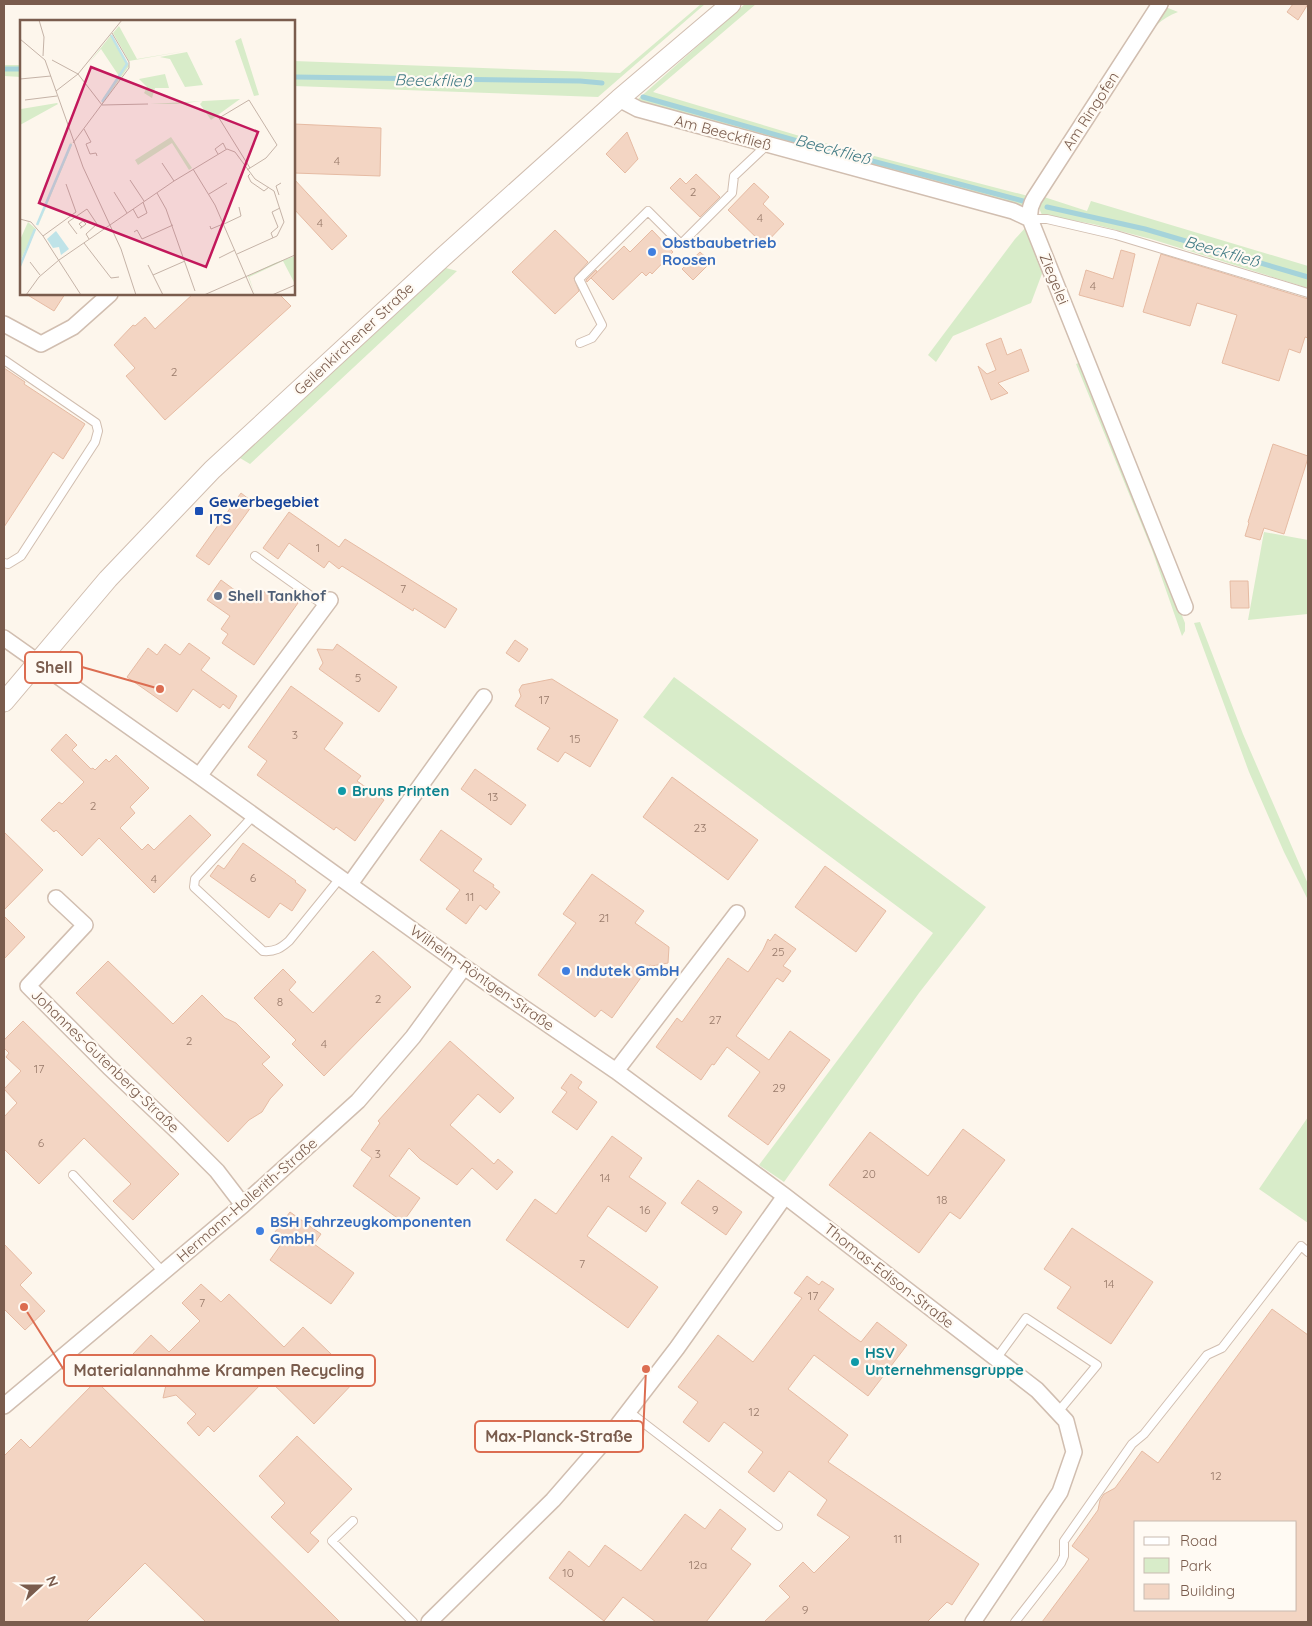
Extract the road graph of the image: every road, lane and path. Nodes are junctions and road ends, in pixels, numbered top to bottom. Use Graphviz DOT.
graph roads {
  1 [pos="731,4"];
  2 [pos="1160,4"];
  3 [pos="620,99"];
  4 [pos="767,145"];
  5 [pos="1030,219"];
  6 [pos="1308,293"];
  7 [pos="109,295"];
  8 [pos="4,324"];
  9 [pos="580,343"];
  10 [pos="4,360"];
  11 [pos="255,556"];
  12 [pos="4,563"];
  13 [pos="327,603"];
  14 [pos="1185,607"];
  15 [pos="4,638"];
  16 [pos="38,662"];
  17 [pos="484,697"];
  18 [pos="4,702"];
  19 [pos="199,776"];
  20 [pos="254,815"];
  21 [pos="345,881"];
  22 [pos="56,898"];
  23 [pos="737,913"];
  24 [pos="464,967"];
  25 [pos="616,1071"];
  26 [pos="73,1175"];
  27 [pos="785,1196"];
  28 [pos="243,1205"];
  29 [pos="1308,1252"];
  30 [pos="164,1272"];
  31 [pos="996,1359"];
  32 [pos="4,1406"];
  33 [pos="628,1411"];
  34 [pos="1058,1412"];
  35 [pos="353,1521"];
  36 [pos="778,1526"];
  37 [pos="413,1622"];
  38 [pos="429,1622"];
  39 [pos="973,1622"];
  40 [pos="1015,1622"];
  1 -- 3 [label="street, Geilenkirchener Straße"];
  2 -- 5 [label="street, Am Ringofen"];
  3 -- 4 [label="street, Am Beeckfließ"];
  3 -- 16 [label="street, Geilenkirchener Straße"];
  4 -- 5 [label="street, Am Beeckfließ"];
  4 -- 9 [label="lane"];
  5 -- 6 [label="lane"];
  5 -- 14 [label="street, Ziegelei"];
  7 -- 8 [label="street"];
  10 -- 12 [label="lane"];
  11 -- 13 [label="lane"];
  13 -- 19 [label="street"];
  15 -- 16 [label="street, Wilhelm-Röntgen-Straße"];
  16 -- 18 [label="street, Geilenkirchener Straße"];
  16 -- 19 [label="street, Wilhelm-Röntgen-Straße"];
  17 -- 21 [label="street"];
  19 -- 20 [label="street, Wilhelm-Röntgen-Straße"];
  20 -- 21 [label="street, Wilhelm-Röntgen-Straße"];
  20 -- 21 [label="lane"];
  21 -- 24 [label="street, Wilhelm-Röntgen-Straße"];
  22 -- 28 [label="street, Johannes-Gutenberg-Straße"];
  23 -- 25 [label="street"];
  24 -- 25 [label="street, Wilhelm-Röntgen-Straße"];
  24 -- 28 [label="street, Hermann-Hollerith-Straße"];
  25 -- 27 [label="street, Wilhelm-Röntgen-Straße"];
  26 -- 30 [label="lane"];
  27 -- 31 [label="street, Thomas-Edison-Straße"];
  27 -- 33 [label="street"];
  28 -- 30 [label="street, Hermann-Hollerith-Straße"];
  29 -- 40 [label="lane"];
  30 -- 32 [label="street, Hermann-Hollerith-Straße"];
  31 -- 34 [label="street, Thomas-Edison-Straße"];
  31 -- 34 [label="lane"];
  33 -- 36 [label="lane"];
  33 -- 38 [label="street"];
  34 -- 39 [label="street, Thomas-Edison-Straße"];
  35 -- 37 [label="lane"];
}
